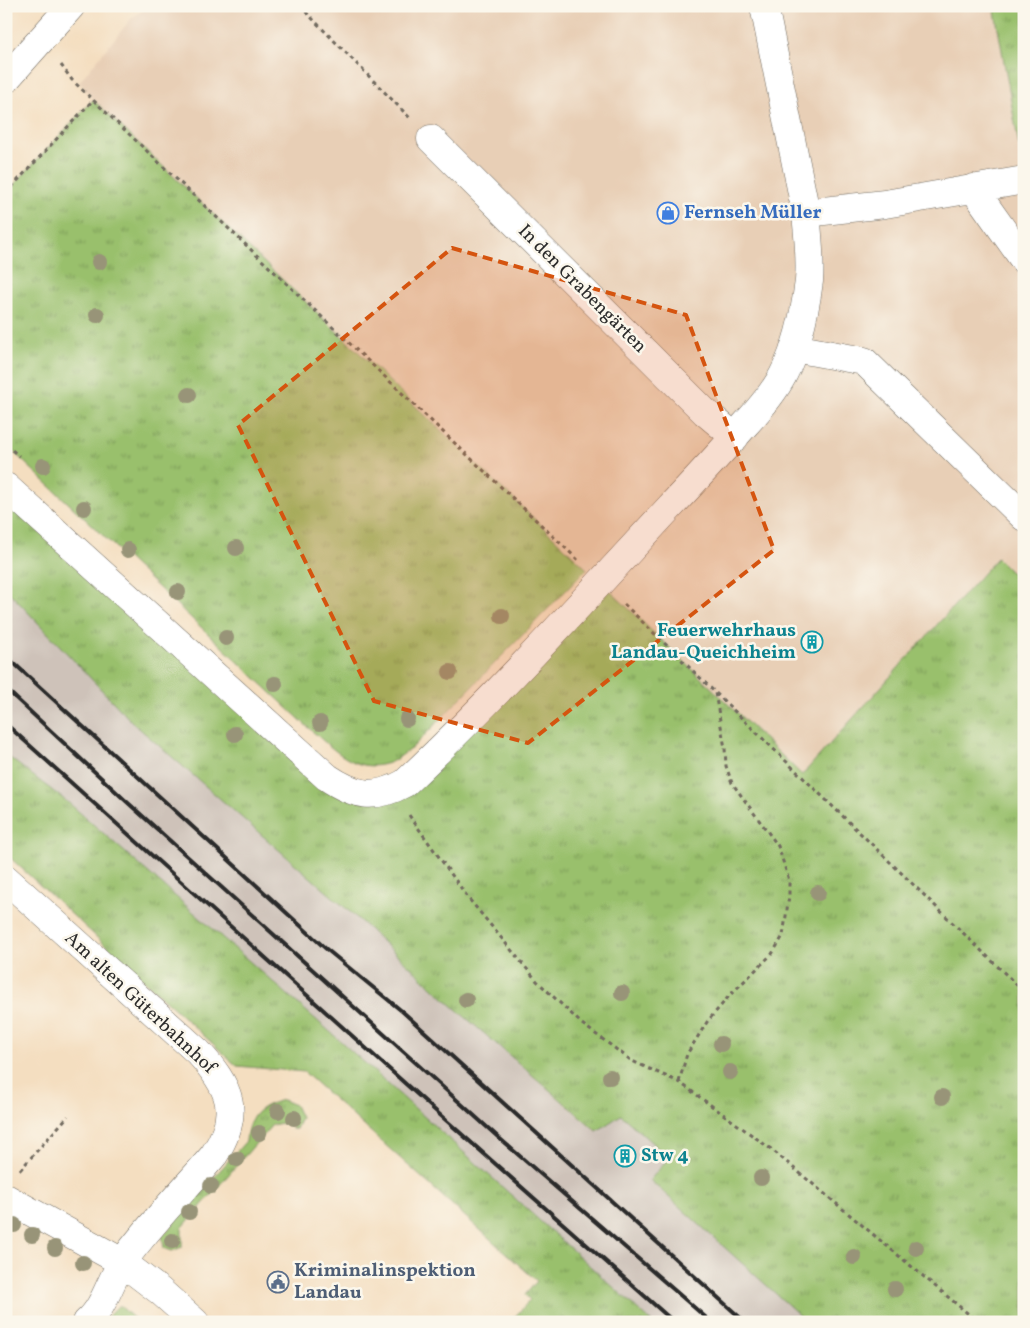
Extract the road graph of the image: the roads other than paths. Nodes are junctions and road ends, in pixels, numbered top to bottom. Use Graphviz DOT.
graph roads {
  1 [pos="71,6"];
  2 [pos="764,6"];
  3 [pos="6,79"];
  4 [pos="431,139"];
  5 [pos="1024,180"];
  6 [pos="973,188"];
  7 [pos="806,213"];
  8 [pos="1024,260"];
  9 [pos="794,348"];
  10 [pos="735,436"];
  11 [pos="6,488"];
  12 [pos="1024,517"];
  13 [pos="6,879"];
  14 [pos="6,1198"];
  15 [pos="122,1262"];
  16 [pos="87,1322"];
  17 [pos="195,1322"];
  1 -- 3 [label="street"];
  2 -- 7 [label="street"];
  4 -- 10 [label="street, In den Grabengärten"];
  5 -- 6 [label="street"];
  6 -- 7 [label="street"];
  6 -- 8 [label="street"];
  7 -- 9 [label="street"];
  9 -- 10 [label="street"];
  9 -- 12 [label="street"];
  10 -- 11 [label="street"];
  13 -- 15 [label="street, Am alten Güterbahnhof"];
  14 -- 15 [label="street"];
  15 -- 16 [label="street, Am alten Güterbahnhof"];
  15 -- 17 [label="street"];
}
